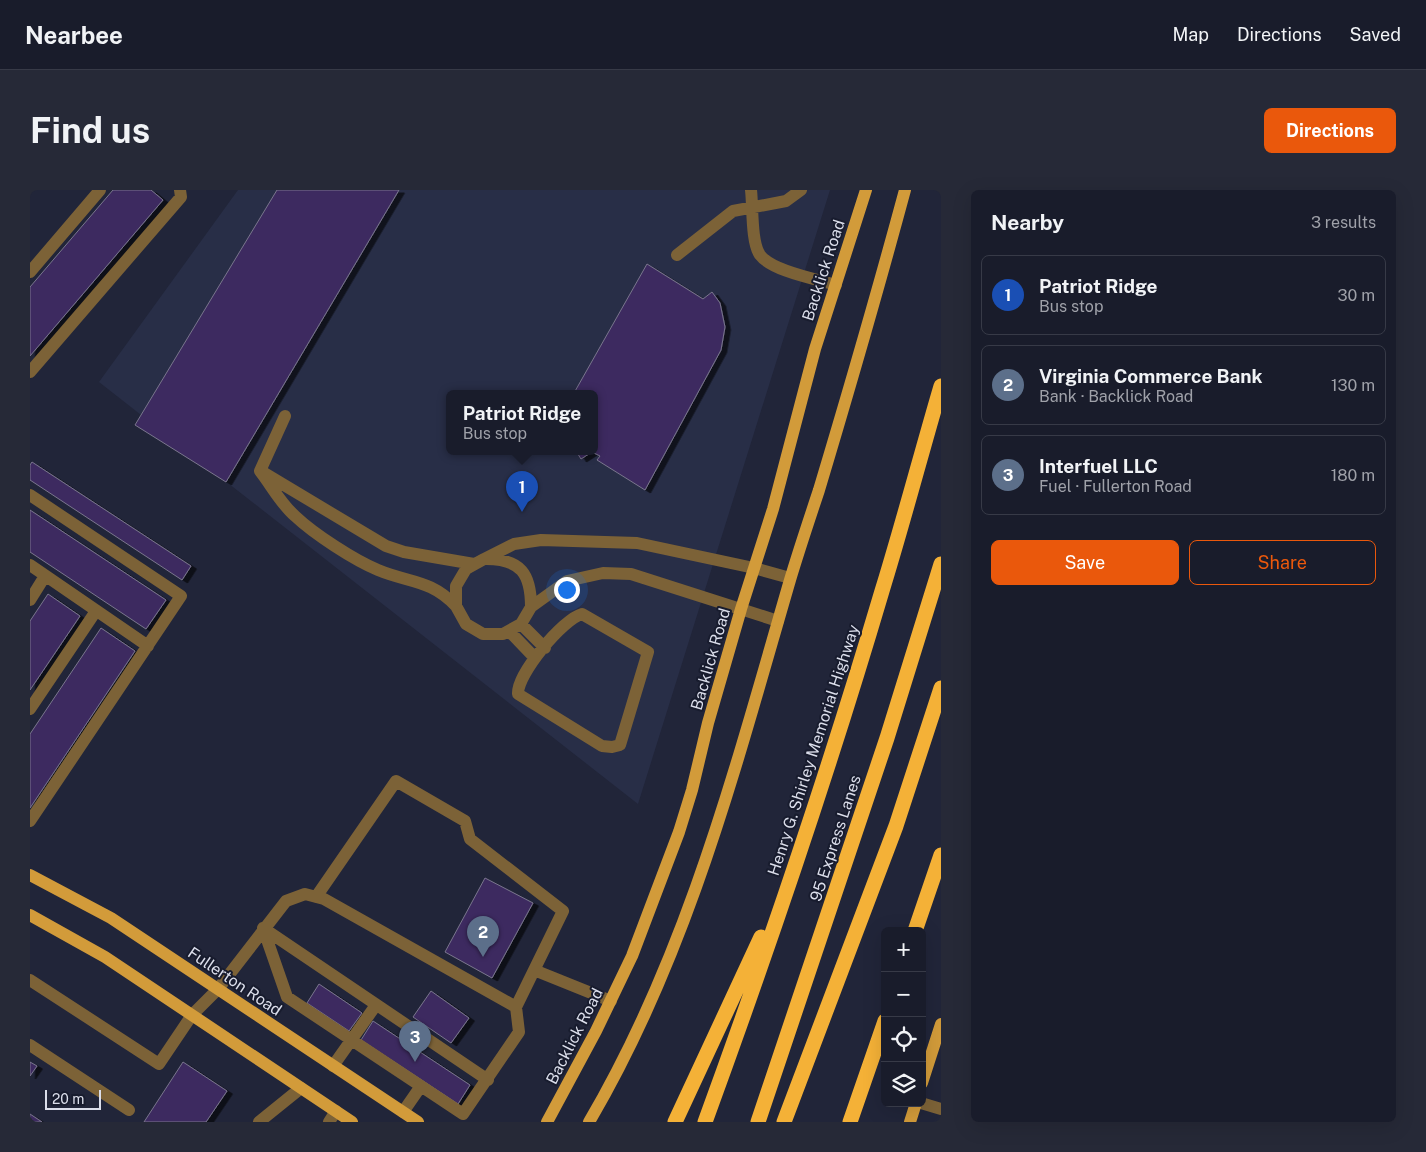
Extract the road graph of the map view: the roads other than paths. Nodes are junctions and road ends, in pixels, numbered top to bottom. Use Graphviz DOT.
graph roads {
  1 [pos="100,190"];
  2 [pos="180,190"];
  3 [pos="751,190"];
  4 [pos="801,190"];
  5 [pos="866,190"];
  6 [pos="905,190"];
  7 [pos="753,207"];
  8 [pos="677,255"];
  9 [pos="30,272"];
  10 [pos="836,285"];
  11 [pos="30,372"];
  12 [pos="941,386"];
  13 [pos="285,416"];
  14 [pos="260,471"];
  15 [pos="30,495"];
  16 [pos="479,562"];
  17 [pos="941,564"];
  18 [pos="30,565"];
  19 [pos="754,568"];
  20 [pos="45,576"];
  21 [pos="790,578"];
  22 [pos="30,600"];
  23 [pos="456,606"];
  24 [pos="531,607"];
  25 [pos="741,609"];
  26 [pos="96,611"];
  27 [pos="778,621"];
  28 [pos="521,624"];
  29 [pos="509,631"];
  30 [pos="148,646"];
  31 [pos="545,648"];
  32 [pos="535,658"];
  33 [pos="941,688"];
  34 [pos="30,709"];
  35 [pos="30,820"];
  36 [pos="941,855"];
  37 [pos="791,874"];
  38 [pos="30,875"];
  39 [pos="316,897"];
  40 [pos="30,914"];
  41 [pos="916,927"];
  42 [pos="263,928"];
  43 [pos="534,970"];
  44 [pos="30,980"];
  45 [pos="218,990"];
  46 [pos="611,1001"];
  47 [pos="376,1005"];
  48 [pos="516,1007"];
  49 [pos="192,1016"];
  50 [pos="941,1024"];
  51 [pos="881,1033"];
  52 [pos="351,1040"];
  53 [pos="939,1040"];
  54 [pos="30,1045"];
  55 [pos="333,1066"];
  56 [pos="926,1073"];
  57 [pos="488,1080"];
  58 [pos="421,1086"];
  59 [pos="301,1088"];
  60 [pos="926,1104"];
  61 [pos="915,1107"];
  62 [pos="941,1109"];
  63 [pos="129,1110"];
  64 [pos="403,1112"];
  65 [pos="332,1117"];
  66 [pos="259,1122"];
  67 [pos="352,1122"];
  68 [pos="418,1122"];
  69 [pos="547,1122"];
  70 [pos="589,1122"];
  71 [pos="675,1122"];
  72 [pos="705,1122"];
  73 [pos="758,1122"];
  74 [pos="784,1122"];
  75 [pos="850,1122"];
  76 [pos="910,1122"];
  1 -- 9 [label="lane"];
  2 -- 11 [label="lane"];
  3 -- 7 [label="lane"];
  4 -- 7 [label="lane"];
  5 -- 10 [label="main road, Backlick Road"];
  6 -- 21 [label="main road"];
  7 -- 8 [label="lane"];
  7 -- 10 [label="lane"];
  10 -- 19 [label="main road, Backlick Road"];
  12 -- 37 [label="highway, Henry G. Shirley Memorial Highway"];
  13 -- 14 [label="lane"];
  14 -- 16 [label="lane"];
  14 -- 23 [label="lane"];
  15 -- 30 [label="lane"];
  16 -- 19 [label="lane"];
  16 -- 23 [label="lane"];
  16 -- 24 [label="lane"];
  17 -- 73 [label="highway, 95 Express Lanes"];
  18 -- 20 [label="lane"];
  19 -- 21 [label="lane"];
  19 -- 25 [label="main road, Backlick Road"];
  20 -- 22 [label="lane"];
  20 -- 26 [label="lane"];
  21 -- 27 [label="main road"];
  23 -- 29 [label="lane"];
  24 -- 25 [label="lane"];
  24 -- 28 [label="lane"];
  25 -- 27 [label="lane"];
  25 -- 46 [label="main road, Backlick Road"];
  26 -- 30 [label="lane"];
  26 -- 34 [label="lane"];
  27 -- 70 [label="main road"];
  28 -- 29 [label="lane"];
  28 -- 31 [label="lane"];
  29 -- 32 [label="lane"];
  30 -- 35 [label="lane"];
  31 -- 32 [label="lane"];
  31 -- 32 [label="lane"];
  33 -- 74 [label="highway"];
  36 -- 41 [label="highway"];
  37 -- 71 [label="highway"];
  37 -- 72 [label="highway, Henry G. Shirley Memorial Highway"];
  38 -- 45 [label="main road, Fullerton Road"];
  39 -- 42 [label="lane"];
  39 -- 43 [label="lane"];
  39 -- 48 [label="lane"];
  40 -- 49 [label="main road"];
  42 -- 45 [label="lane"];
  42 -- 47 [label="lane"];
  42 -- 52 [label="lane"];
  43 -- 46 [label="lane"];
  43 -- 48 [label="lane"];
  44 -- 49 [label="lane"];
  45 -- 49 [label="lane"];
  45 -- 55 [label="main road, Fullerton Road"];
  46 -- 69 [label="main road, Backlick Road"];
  47 -- 52 [label="lane"];
  47 -- 57 [label="lane"];
  48 -- 57 [label="lane"];
  49 -- 59 [label="main road"];
  50 -- 53 [label="main road"];
  51 -- 75 [label="highway"];
  52 -- 55 [label="lane"];
  52 -- 58 [label="lane"];
  53 -- 56 [label="main road"];
  54 -- 63 [label="lane"];
  55 -- 64 [label="main road, Fullerton Road"];
  57 -- 58 [label="lane"];
  58 -- 64 [label="lane"];
  59 -- 65 [label="main road"];
  59 -- 66 [label="lane"];
  60 -- 62 [label="lane"];
  61 -- 76 [label="main road"];
  64 -- 68 [label="main road, Fullerton Road"];
  65 -- 67 [label="main road"];
}
